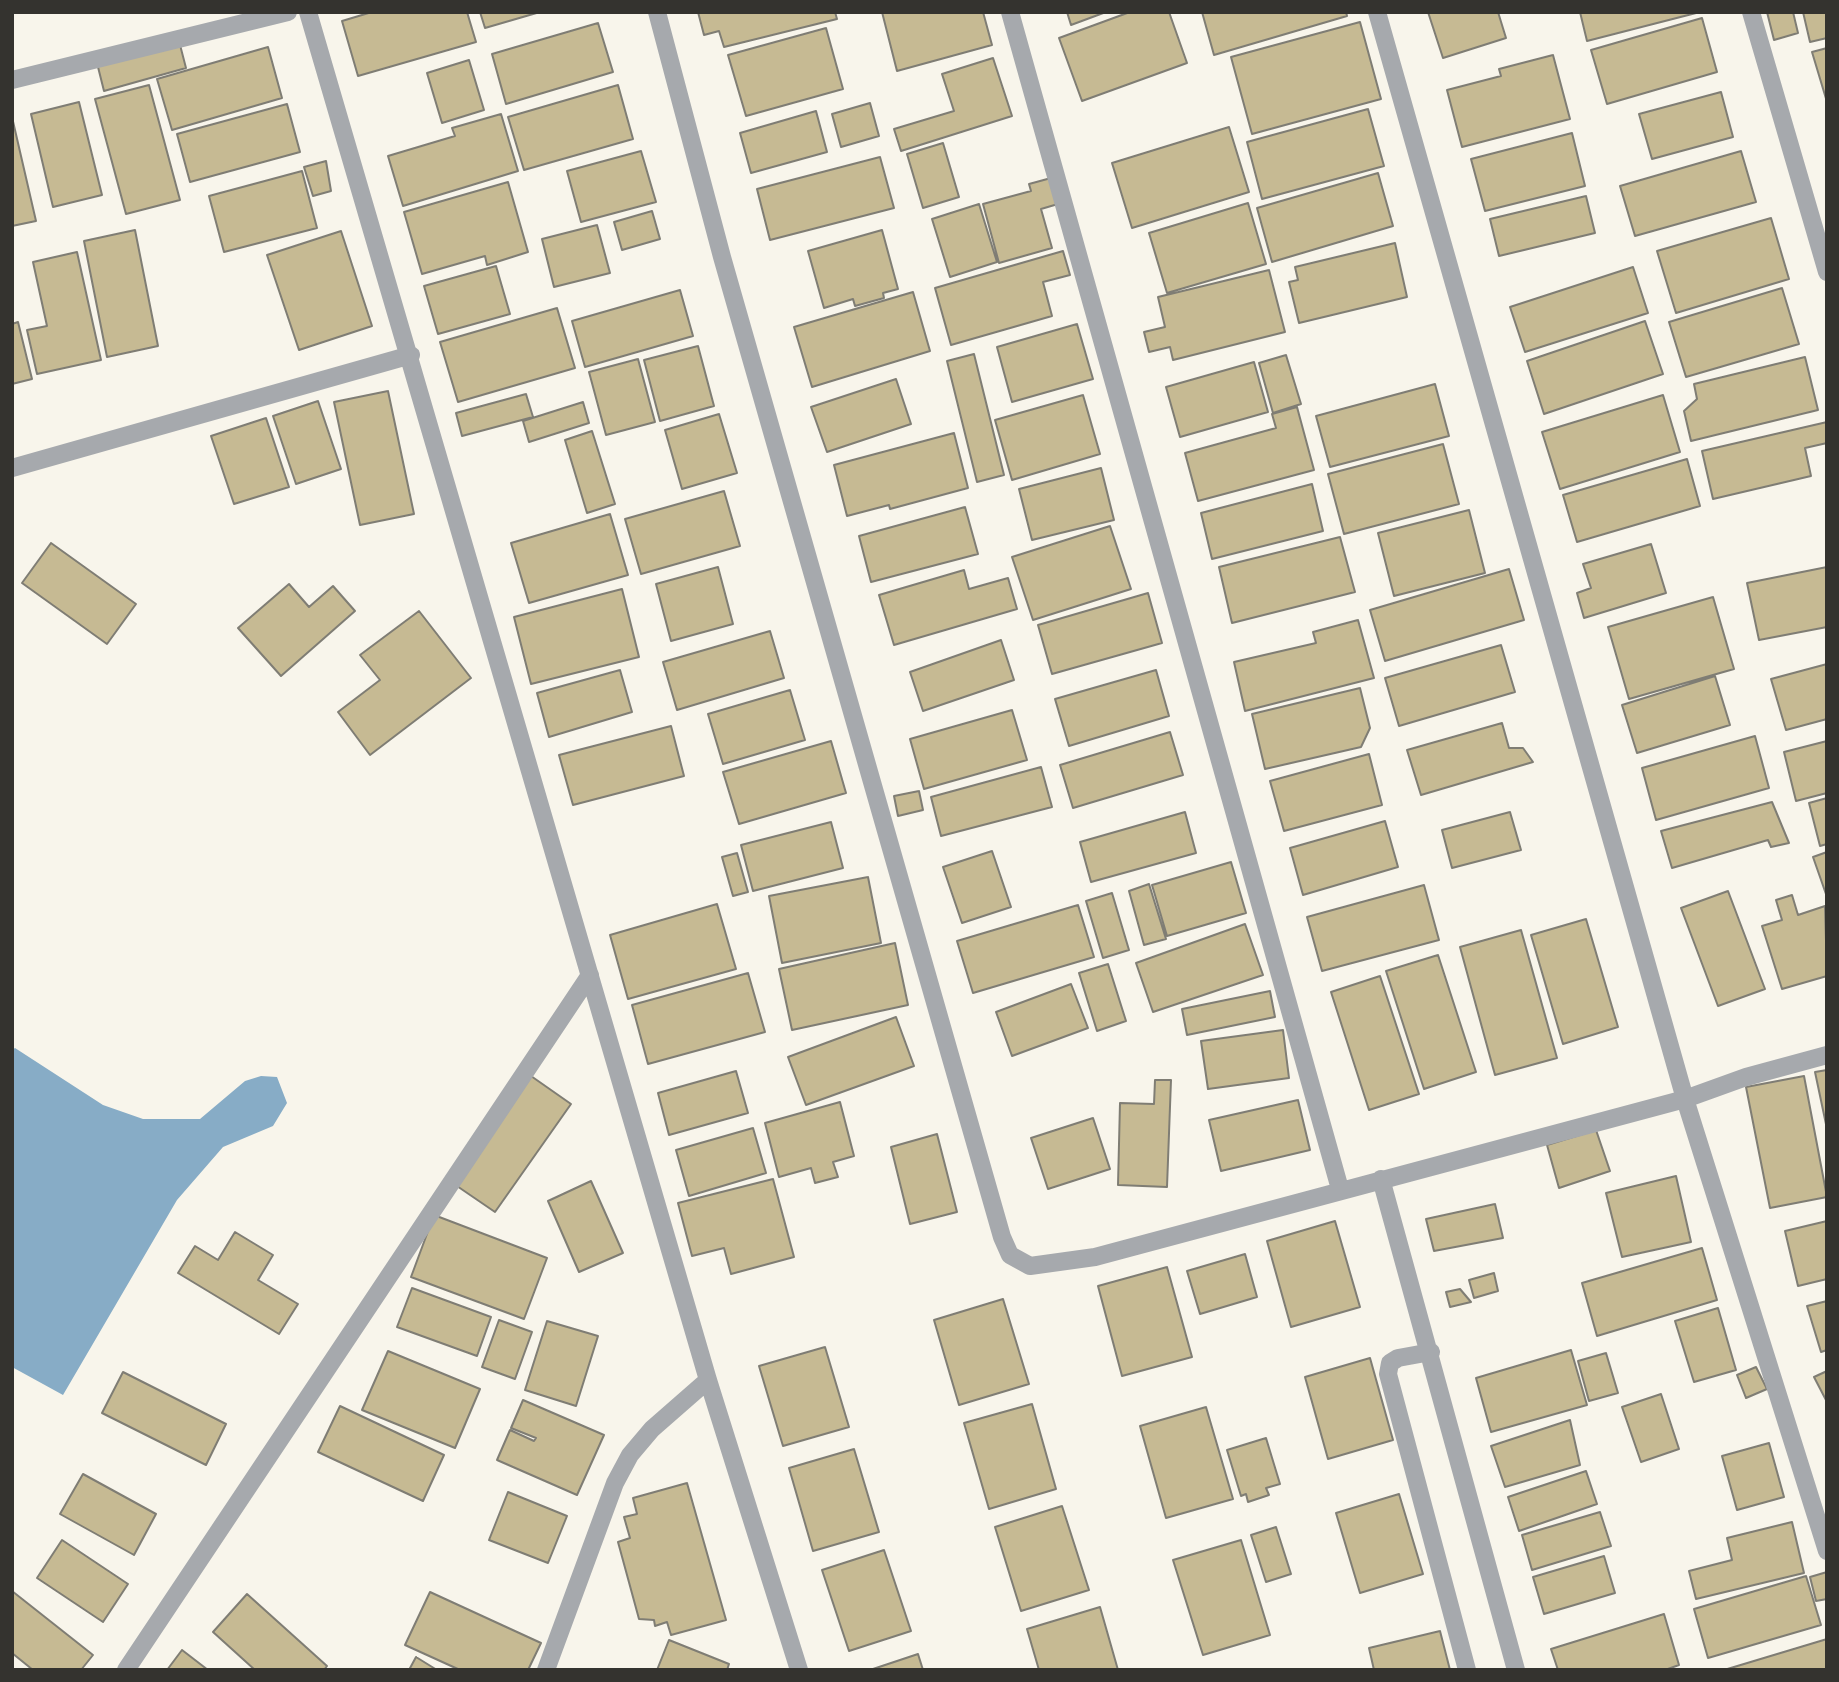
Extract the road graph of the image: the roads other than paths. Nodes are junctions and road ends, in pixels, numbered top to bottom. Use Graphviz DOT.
graph roads {
  1 [pos="288,12"];
  2 [pos="308,12"];
  3 [pos="657,12"];
  4 [pos="1010,12"];
  5 [pos="1377,12"];
  6 [pos="1751,12"];
  7 [pos="12,80"];
  8 [pos="1827,272"];
  9 [pos="411,355"];
  10 [pos="12,468"];
  11 [pos="590,975"];
  12 [pos="1827,1055"];
  13 [pos="1685,1099"];
  14 [pos="1381,1179"];
  15 [pos="1340,1189"];
  16 [pos="1431,1352"];
  17 [pos="708,1380"];
  18 [pos="1827,1551"];
  19 [pos="126,1670"];
  20 [pos="546,1670"];
  21 [pos="799,1670"];
  22 [pos="1467,1670"];
  23 [pos="1516,1670"];
  1 -- 7 [label="street"];
  2 -- 9 [label="street"];
  3 -- 15 [label="street"];
  4 -- 15 [label="street"];
  5 -- 13 [label="street"];
  6 -- 8 [label="street"];
  9 -- 10 [label="street"];
  9 -- 11 [label="street"];
  11 -- 17 [label="street"];
  11 -- 19 [label="street"];
  12 -- 13 [label="street"];
  13 -- 14 [label="street"];
  13 -- 18 [label="street"];
  14 -- 15 [label="street"];
  14 -- 16 [label="street"];
  16 -- 22 [label="street"];
  16 -- 23 [label="street"];
  17 -- 20 [label="street"];
  17 -- 21 [label="street"];
}
